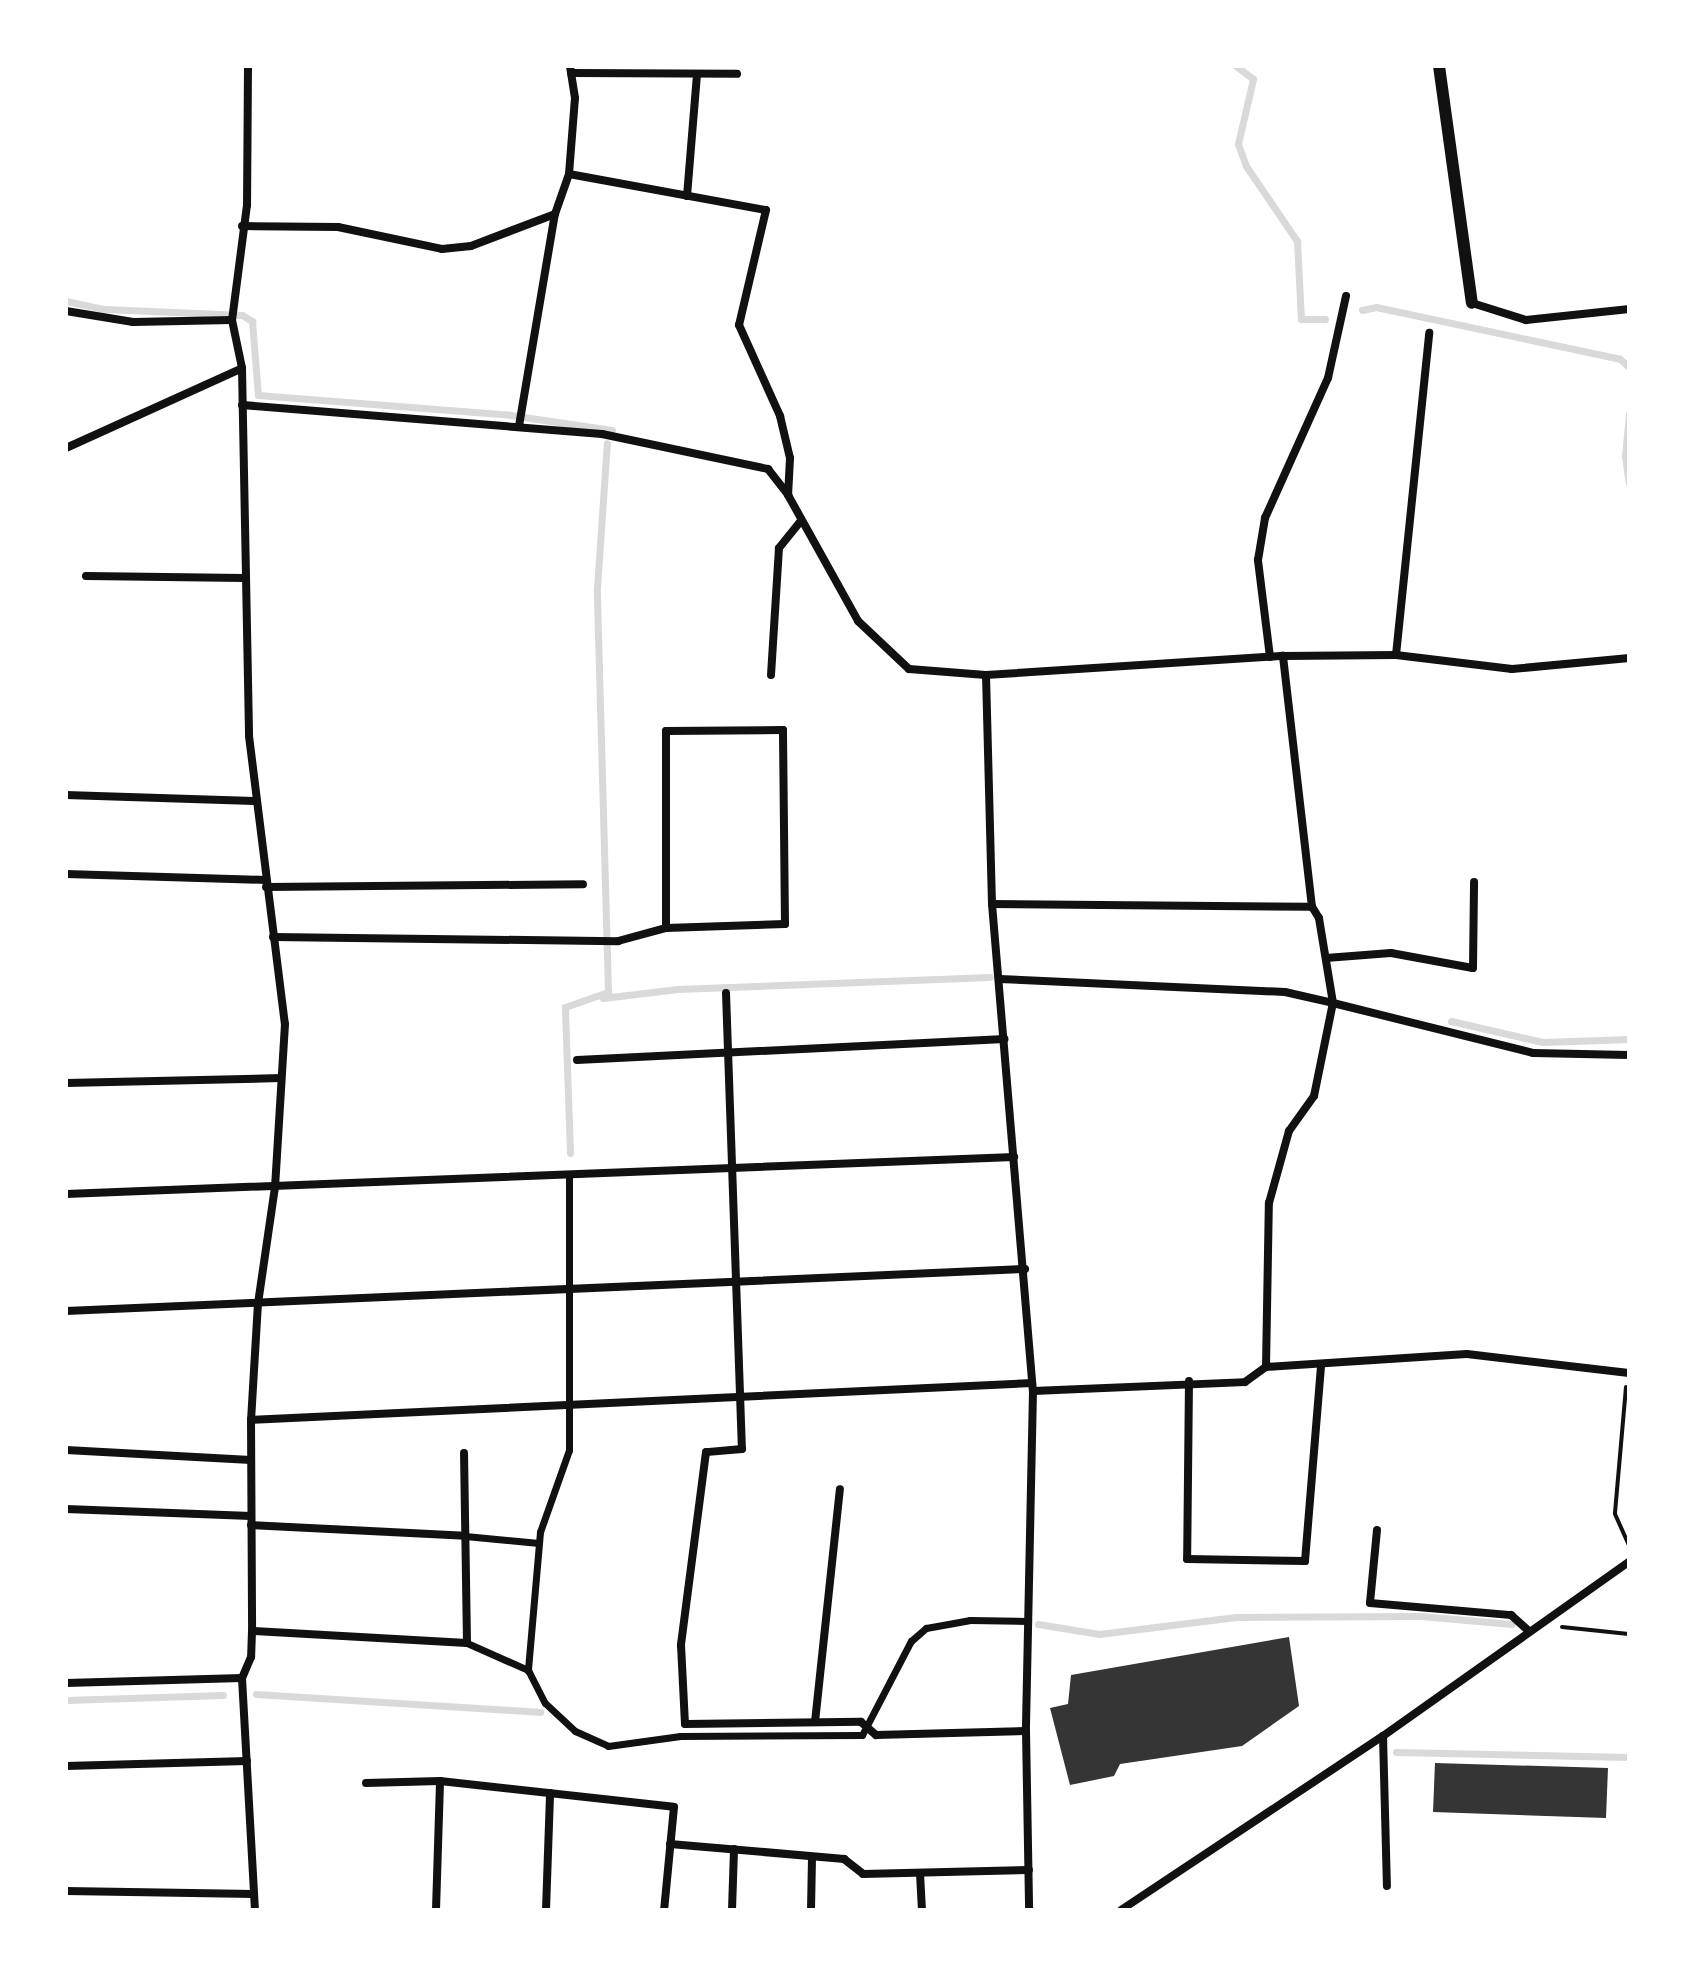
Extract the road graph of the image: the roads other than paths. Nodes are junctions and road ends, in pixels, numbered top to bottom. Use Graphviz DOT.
graph roads {
  1 [pos="248,66"];
  2 [pos="1439,66"];
  3 [pos="570,70"];
  4 [pos="697,74"];
  5 [pos="737,74"];
  6 [pos="569,174"];
  7 [pos="687,196"];
  8 [pos="555,214"];
  9 [pos="242,226"];
  10 [pos="1346,296"];
  11 [pos="1472,303"];
  12 [pos="1629,309"];
  13 [pos="66,311"];
  14 [pos="233,315"];
  15 [pos="1429,333"];
  16 [pos="242,368"];
  17 [pos="242,405"];
  18 [pos="519,424"];
  19 [pos="66,448"];
  20 [pos="788,495"];
  21 [pos="800,522"];
  22 [pos="86,576"];
  23 [pos="244,578"];
  24 [pos="1396,655"];
  25 [pos="1283,656"];
  26 [pos="1270,657"];
  27 [pos="1629,658"];
  28 [pos="1629,665"];
  29 [pos="771,675"];
  30 [pos="986,675"];
  31 [pos="66,795"];
  32 [pos="254,801"];
  33 [pos="66,874"];
  34 [pos="1474,882"];
  35 [pos="266,883"];
  36 [pos="583,884"];
  37 [pos="992,904"];
  38 [pos="1312,907"];
  39 [pos="666,928"];
  40 [pos="273,937"];
  41 [pos="1326,958"];
  42 [pos="999,979"];
  43 [pos="726,993"];
  44 [pos="1333,1003"];
  45 [pos="1004,1039"];
  46 [pos="728,1053"];
  47 [pos="1629,1055"];
  48 [pos="577,1060"];
  49 [pos="281,1078"];
  50 [pos="66,1083"];
  51 [pos="1014,1157"];
  52 [pos="732,1169"];
  53 [pos="569,1175"];
  54 [pos="275,1187"];
  55 [pos="66,1194"];
  56 [pos="1025,1269"];
  57 [pos="737,1282"];
  58 [pos="569,1289"];
  59 [pos="258,1303"];
  60 [pos="66,1311"];
  61 [pos="1321,1365"];
  62 [pos="1266,1367"];
  63 [pos="1628,1373"];
  64 [pos="1189,1381"];
  65 [pos="1033,1387"];
  66 [pos="741,1396"];
  67 [pos="573,1405"];
  68 [pos="251,1420"];
  69 [pos="66,1450"];
  70 [pos="464,1453"];
  71 [pos="251,1460"];
  72 [pos="840,1489"];
  73 [pos="66,1509"];
  74 [pos="251,1521"];
  75 [pos="1377,1530"];
  76 [pos="465,1536"];
  77 [pos="539,1543"];
  78 [pos="1629,1562"];
  79 [pos="1028,1621"];
  80 [pos="252,1631"];
  81 [pos="1529,1631"];
  82 [pos="467,1643"];
  83 [pos="528,1670"];
  84 [pos="242,1678"];
  85 [pos="66,1683"];
  86 [pos="815,1722"];
  87 [pos="868,1728"];
  88 [pos="1026,1731"];
  89 [pos="1383,1736"];
  90 [pos="247,1761"];
  91 [pos="66,1766"];
  92 [pos="440,1781"];
  93 [pos="366,1783"];
  94 [pos="550,1793"];
  95 [pos="670,1844"];
  96 [pos="734,1849"];
  97 [pos="812,1857"];
  98 [pos="1029,1870"];
  99 [pos="920,1873"];
  100 [pos="1387,1886"];
  101 [pos="66,1891"];
  102 [pos="254,1894"];
  103 [pos="255,1910"];
  104 [pos="436,1910"];
  105 [pos="546,1910"];
  106 [pos="664,1910"];
  107 [pos="732,1910"];
  108 [pos="811,1910"];
  109 [pos="922,1910"];
  110 [pos="1029,1910"];
  111 [pos="1121,1910"];
  1 -- 9 [label="street"];
  2 -- 11 [label="street"];
  3 -- 4 [label="street"];
  3 -- 6 [label="street"];
  4 -- 5 [label="street"];
  4 -- 7 [label="street"];
  6 -- 7 [label="street"];
  6 -- 8 [label="street"];
  7 -- 20 [label="street"];
  8 -- 9 [label="street"];
  8 -- 18 [label="street"];
  9 -- 14 [label="street"];
  10 -- 26 [label="street"];
  11 -- 12 [label="street"];
  13 -- 14 [label="street"];
  14 -- 16 [label="street"];
  15 -- 24 [label="street"];
  16 -- 17 [label="street"];
  16 -- 19 [label="street"];
  17 -- 18 [label="street"];
  17 -- 23 [label="street"];
  18 -- 20 [label="street"];
  20 -- 21 [label="street"];
  21 -- 29 [label="street"];
  21 -- 30 [label="street"];
  22 -- 23 [label="street"];
  23 -- 32 [label="street"];
  24 -- 25 [label="street"];
  24 -- 27 [label="street"];
  25 -- 26 [label="street"];
  25 -- 38 [label="street"];
  26 -- 30 [label="street"];
  27 -- 28 [label="street"];
  30 -- 37 [label="street"];
  31 -- 32 [label="street"];
  32 -- 35 [label="street"];
  33 -- 35 [label="street"];
  34 -- 41 [label="street"];
  35 -- 36 [label="street"];
  35 -- 40 [label="street"];
  37 -- 38 [label="street"];
  37 -- 42 [label="street"];
  38 -- 41 [label="street"];
  39 -- 39 [label="street"];
  39 -- 40 [label="street"];
  40 -- 49 [label="street"];
  41 -- 44 [label="street"];
  42 -- 44 [label="street"];
  42 -- 45 [label="street"];
  43 -- 46 [label="street"];
  44 -- 47 [label="street"];
  44 -- 62 [label="street"];
  45 -- 46 [label="street"];
  45 -- 51 [label="street"];
  46 -- 48 [label="street"];
  46 -- 52 [label="street"];
  49 -- 50 [label="street"];
  49 -- 54 [label="street"];
  51 -- 52 [label="street"];
  51 -- 56 [label="street"];
  52 -- 53 [label="street"];
  52 -- 57 [label="street"];
  53 -- 54 [label="street"];
  53 -- 58 [label="street"];
  54 -- 55 [label="street"];
  54 -- 59 [label="street"];
  56 -- 57 [label="street"];
  56 -- 65 [label="street"];
  57 -- 58 [label="street"];
  57 -- 66 [label="street"];
  58 -- 59 [label="street"];
  58 -- 67 [label="street"];
  59 -- 60 [label="street"];
  59 -- 68 [label="street"];
  61 -- 62 [label="street"];
  61 -- 63 [label="street"];
  61 -- 64 [label="street"];
  62 -- 64 [label="street"];
  64 -- 65 [label="street"];
  65 -- 66 [label="street"];
  65 -- 79 [label="street"];
  66 -- 67 [label="street"];
  66 -- 86 [label="street"];
  67 -- 68 [label="street"];
  67 -- 77 [label="street"];
  68 -- 71 [label="street"];
  69 -- 71 [label="street"];
  70 -- 76 [label="street"];
  71 -- 74 [label="street"];
  72 -- 86 [label="street"];
  73 -- 74 [label="street"];
  74 -- 76 [label="street"];
  74 -- 80 [label="street"];
  75 -- 81 [label="street"];
  76 -- 77 [label="street"];
  76 -- 82 [label="street"];
  77 -- 83 [label="street"];
  78 -- 81 [label="street"];
  79 -- 87 [label="street"];
  79 -- 88 [label="street"];
  80 -- 82 [label="street"];
  80 -- 84 [label="street"];
  81 -- 89 [label="street"];
  82 -- 83 [label="street"];
  83 -- 87 [label="street"];
  84 -- 85 [label="street"];
  84 -- 90 [label="street"];
  86 -- 87 [label="street"];
  87 -- 88 [label="street"];
  88 -- 98 [label="street"];
  89 -- 100 [label="street"];
  89 -- 111 [label="street"];
  90 -- 91 [label="street"];
  90 -- 102 [label="street"];
  92 -- 93 [label="street"];
  92 -- 94 [label="street"];
  92 -- 104 [label="street"];
  94 -- 95 [label="street"];
  94 -- 105 [label="street"];
  95 -- 96 [label="street"];
  95 -- 106 [label="street"];
  96 -- 97 [label="street"];
  96 -- 107 [label="street"];
  97 -- 99 [label="street"];
  97 -- 108 [label="street"];
  98 -- 99 [label="street"];
  98 -- 110 [label="street"];
  99 -- 109 [label="street"];
  101 -- 102 [label="street"];
  102 -- 103 [label="street"];
}
